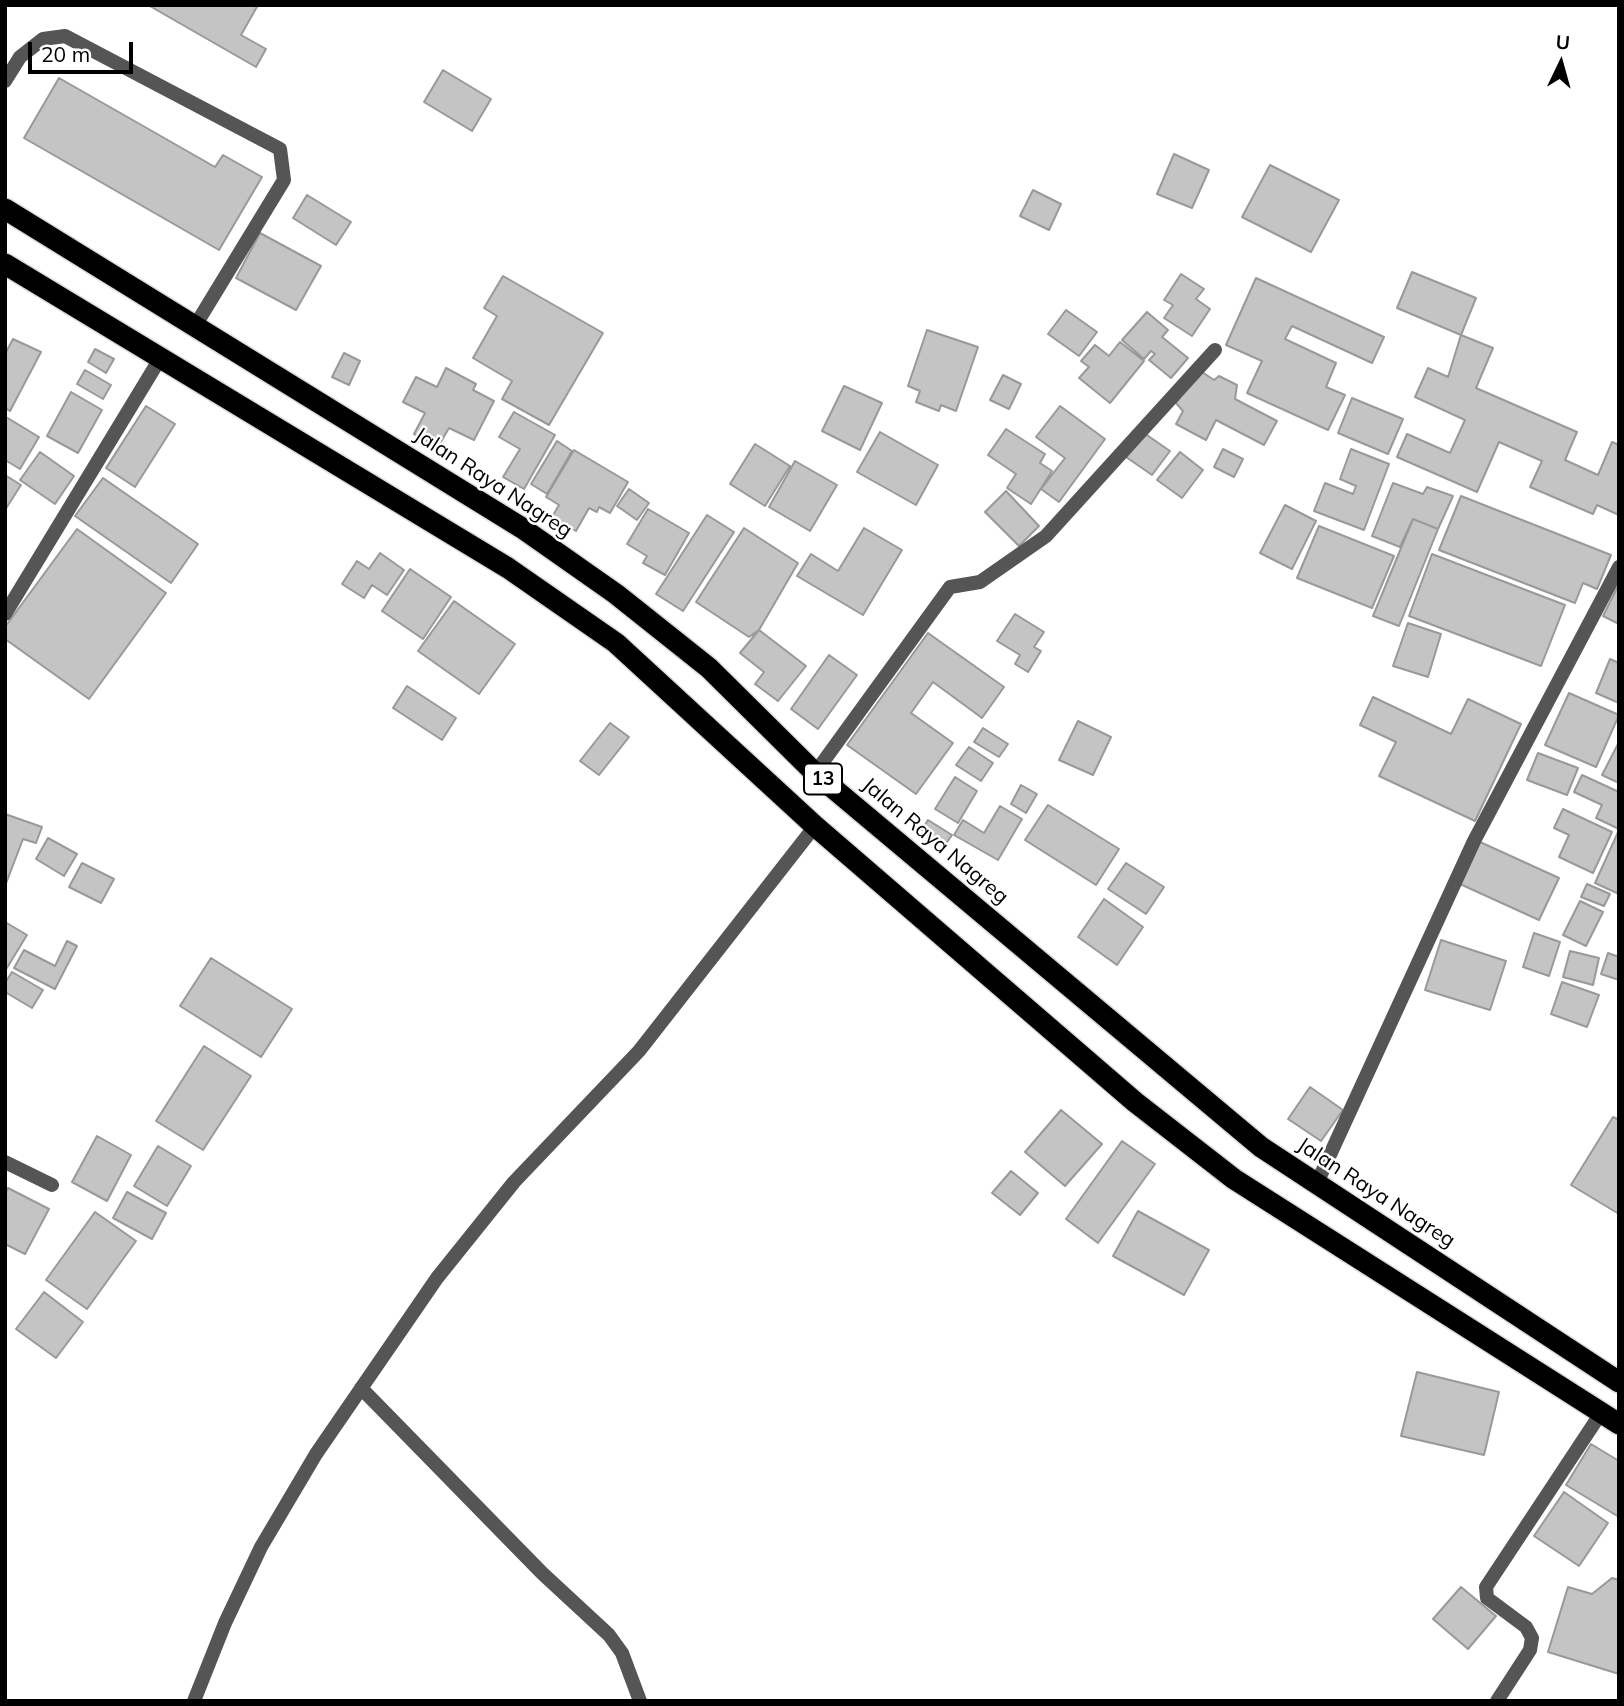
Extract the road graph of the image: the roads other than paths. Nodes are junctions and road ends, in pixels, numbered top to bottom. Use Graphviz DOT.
graph roads {
  1 [pos="5,81"];
  2 [pos="5,209"];
  3 [pos="5,264"];
  4 [pos="195,326"];
  5 [pos="1215,350"];
  6 [pos="161,357"];
  7 [pos="1619,567"];
  8 [pos="5,614"];
  9 [pos="815,773"];
  10 [pos="815,826"];
  11 [pos="5,1162"];
  12 [pos="1317,1184"];
  13 [pos="52,1185"];
  14 [pos="1619,1382"];
  15 [pos="361,1388"];
  16 [pos="1610,1419"];
  17 [pos="194,1701"];
  18 [pos="640,1701"];
  19 [pos="1497,1701"];
  1 -- 4 [label="street"];
  2 -- 4 [label="highway, Jalan Raya Nagreg / 13"];
  3 -- 6 [label="highway, 13"];
  4 -- 9 [label="highway, Jalan Raya Nagreg / 13"];
  5 -- 9 [label="street"];
  6 -- 8 [label="street"];
  6 -- 10 [label="highway, 13"];
  7 -- 12 [label="street"];
  9 -- 12 [label="highway, Jalan Raya Nagreg / 13"];
  10 -- 15 [label="street"];
  10 -- 16 [label="highway, 13"];
  11 -- 13 [label="street"];
  12 -- 14 [label="highway, Jalan Raya Nagreg / 13"];
  15 -- 17 [label="street"];
  15 -- 18 [label="street"];
  16 -- 19 [label="street"];
}
